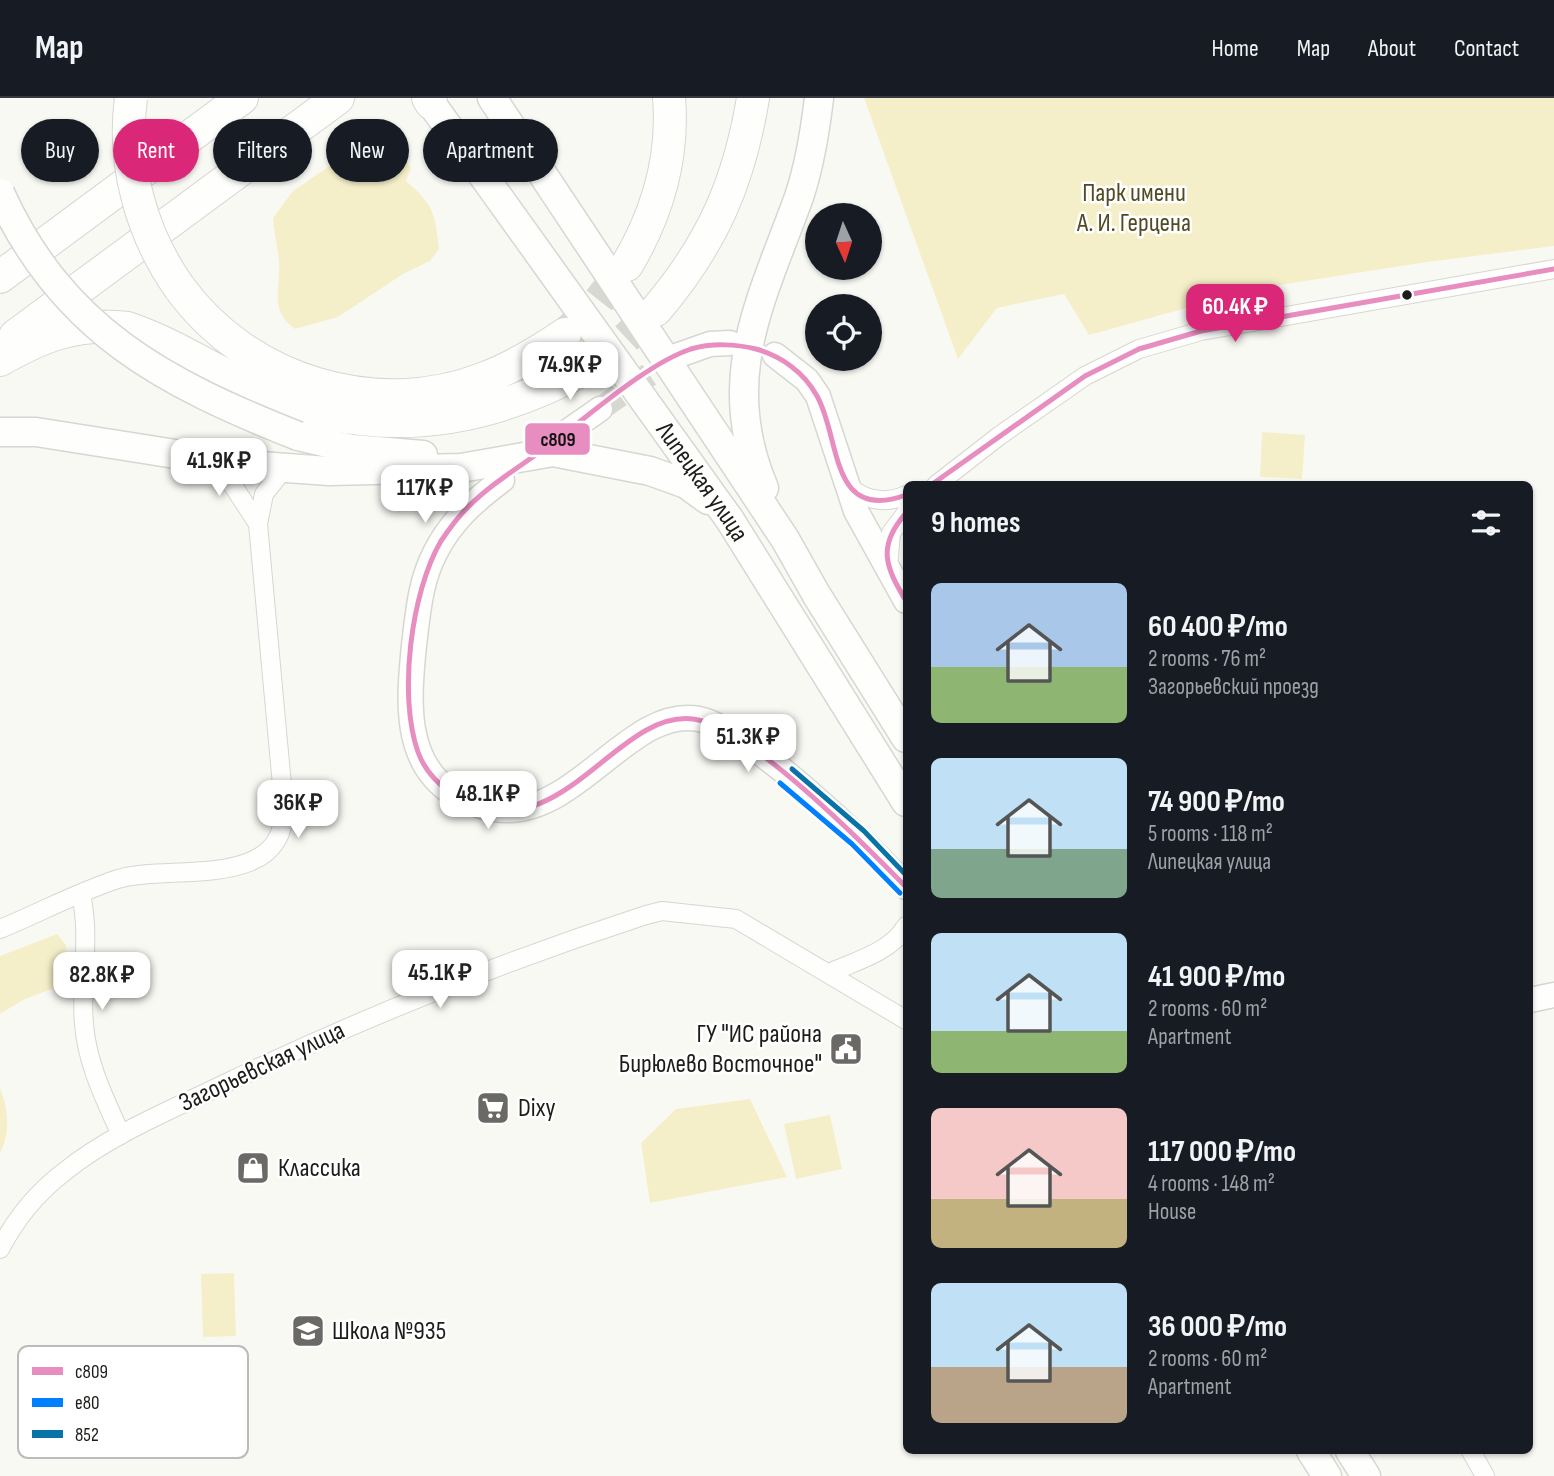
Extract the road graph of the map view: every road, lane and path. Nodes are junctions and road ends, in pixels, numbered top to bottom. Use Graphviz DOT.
graph roads {
  1 [pos="131,98"];
  2 [pos="242,98"];
  3 [pos="338,98"];
  4 [pos="492,98"];
  5 [pos="669,98"];
  6 [pos="753,98"];
  7 [pos="819,98"];
  8 [pos="430,101"];
  9 [pos="0,192"];
  10 [pos="627,265"];
  11 [pos="1554,269"];
  12 [pos="0,277"];
  13 [pos="656,310"];
  14 [pos="565,334"];
  15 [pos="730,343"];
  16 [pos="0,347"];
  17 [pos="775,355"];
  18 [pos="676,356"];
  19 [pos="0,360"];
  20 [pos="589,367"];
  21 [pos="600,409"];
  22 [pos="0,432"];
  23 [pos="560,442"];
  24 [pos="192,458"];
  25 [pos="284,469"];
  26 [pos="502,480"];
  27 [pos="939,481"];
  28 [pos="846,484"];
  29 [pos="903,496"];
  30 [pos="903,517"];
  31 [pos="730,520"];
  32 [pos="258,524"];
  33 [pos="785,539"];
  34 [pos="888,571"];
  35 [pos="903,596"];
  36 [pos="903,733"];
  37 [pos="903,797"];
  38 [pos="903,884"];
  39 [pos="81,895"];
  40 [pos="0,929"];
  41 [pos="903,932"];
  42 [pos="903,945"];
  43 [pos="886,948"];
  44 [pos="829,973"];
  45 [pos="1554,995"];
  46 [pos="1533,999"];
  47 [pos="903,1018"];
  48 [pos="121,1135"];
  49 [pos="0,1249"];
  50 [pos="1313,1454"];
  51 [pos="1352,1454"];
  52 [pos="1473,1454"];
  53 [pos="1327,1476"];
  54 [pos="1366,1476"];
  55 [pos="1485,1476"];
  1 -- 14 [label="highway, bridge"];
  2 -- 12 [label="highway"];
  3 -- 16 [label="highway"];
  4 -- 33 [label="main road, Липецкая улица"];
  5 -- 10 [label="highway"];
  6 -- 13 [label="highway"];
  7 -- 33 [label="main road"];
  8 -- 31 [label="main road, Липецкая улица"];
  9 -- 23 [label="main road, bridge"];
  11 -- 27 [label="street"];
  15 -- 18 [label="street"];
  17 -- 28 [label="street"];
  19 -- 20 [label="highway"];
  21 -- 23 [label="street"];
  22 -- 24 [label="main road"];
  23 -- 25 [label="main road"];
  23 -- 31 [label="main road"];
  24 -- 25 [label="main road"];
  24 -- 32 [label="street"];
  25 -- 32 [label="street"];
  26 -- 38 [label="street"];
  28 -- 29 [label="street"];
  28 -- 34 [label="street"];
  30 -- 34 [label="street"];
  31 -- 37 [label="main road, Липецкая улица"];
  32 -- 39 [label="street"];
  33 -- 36 [label="main road, Липецкая улица"];
  34 -- 35 [label="street"];
  39 -- 40 [label="street"];
  39 -- 48 [label="street"];
  41 -- 43 [label="street"];
  42 -- 43 [label="street"];
  43 -- 44 [label="street"];
  44 -- 47 [label="street, Загорьевская улица"];
  44 -- 48 [label="street, Загорьевская улица"];
  45 -- 46 [label="street"];
  48 -- 49 [label="street, Загорьевская улица"];
  50 -- 53 [label="main road"];
  51 -- 54 [label="main road"];
  52 -- 55 [label="street"];
}
